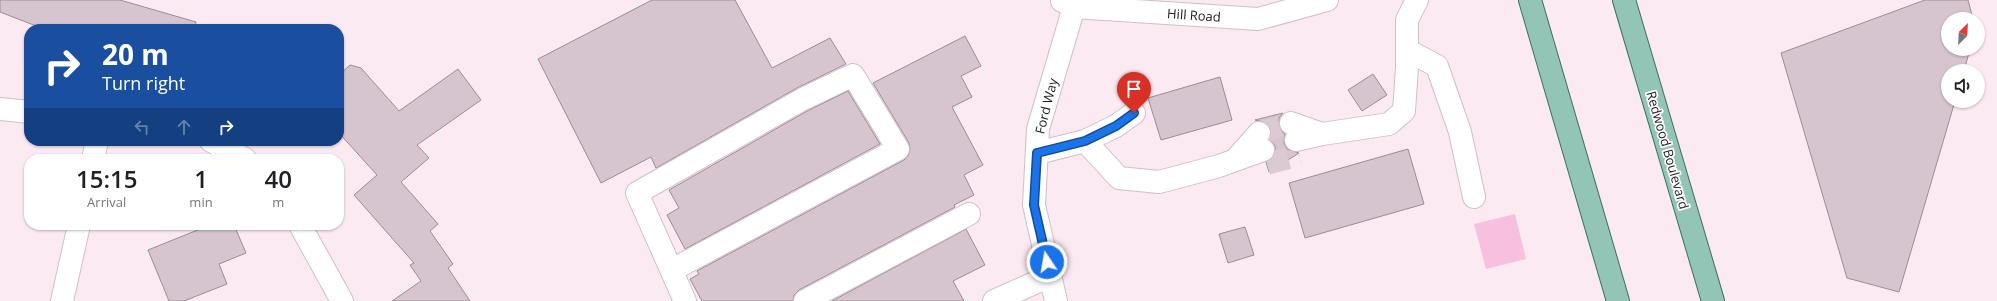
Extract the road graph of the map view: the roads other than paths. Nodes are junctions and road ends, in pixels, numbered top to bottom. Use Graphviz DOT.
graph roads {
  1 [pos="1326,0"];
  2 [pos="1417,0"];
  3 [pos="1530,0"];
  4 [pos="1624,0"];
  5 [pos="1067,4"];
  6 [pos="1103,5"];
  7 [pos="1407,50"];
  8 [pos="0,109"];
  9 [pos="24,111"];
  10 [pos="1134,113"];
  11 [pos="1322,134"];
  12 [pos="1085,141"];
  13 [pos="220,146"];
  14 [pos="1037,153"];
  15 [pos="236,154"];
  16 [pos="1237,158"];
  17 [pos="1474,197"];
  18 [pos="969,214"];
  19 [pos="77,230"];
  20 [pos="303,230"];
  21 [pos="672,270"];
  22 [pos="1050,276"];
  23 [pos="62,301"];
  24 [pos="342,301"];
  25 [pos="685,301"];
  26 [pos="805,301"];
  27 [pos="994,301"];
  28 [pos="1056,301"];
  29 [pos="1618,301"];
  30 [pos="1713,301"];
  1 -- 6 [label="street, Hill Road"];
  2 -- 7 [label="street"];
  3 -- 29 [label="main road"];
  4 -- 30 [label="main road, Redwood Boulevard"];
  5 -- 6 [label="street, Hill Road"];
  5 -- 14 [label="street, Ford Way"];
  7 -- 11 [label="street"];
  7 -- 17 [label="street"];
  8 -- 9 [label="street"];
  10 -- 12 [label="street"];
  11 -- 11 [label="street"];
  12 -- 14 [label="street"];
  12 -- 16 [label="street"];
  13 -- 15 [label="street"];
  14 -- 22 [label="street, Ford Way"];
  16 -- 16 [label="street"];
  18 -- 26 [label="street"];
  19 -- 23 [label="street"];
  20 -- 24 [label="street"];
  21 -- 21 [label="street"];
  21 -- 25 [label="street"];
  22 -- 27 [label="street"];
  22 -- 28 [label="street, Ford Way"];
}
